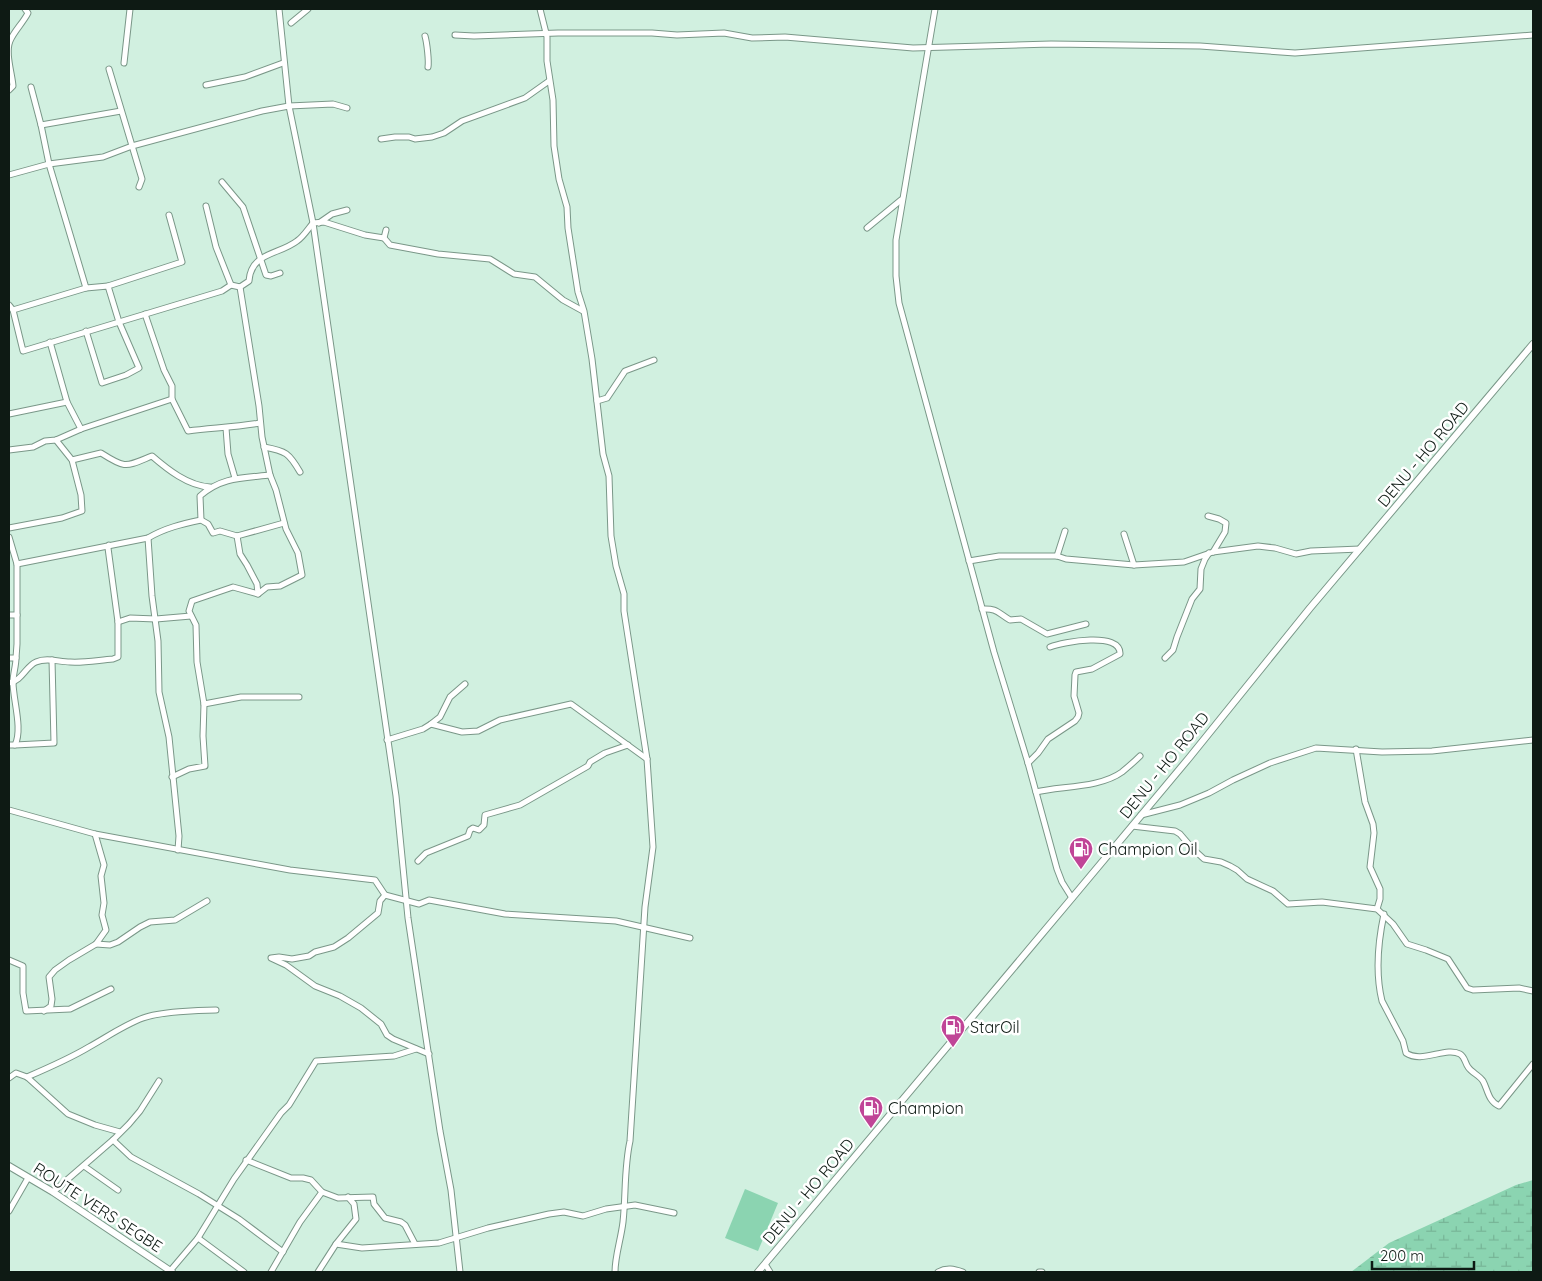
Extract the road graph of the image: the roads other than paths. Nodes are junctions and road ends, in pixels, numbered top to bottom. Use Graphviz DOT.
graph roads {
  1 [pos="25,9"];
  2 [pos="130,9"];
  3 [pos="278,9"];
  4 [pos="308,9"];
  5 [pos="540,9"];
  6 [pos="936,9"];
  7 [pos="291,23"];
  8 [pos="546,34"];
  9 [pos="455,35"];
  10 [pos="1533,35"];
  11 [pos="425,36"];
  12 [pos="928,48"];
  13 [pos="124,63"];
  14 [pos="283,63"];
  15 [pos="428,67"];
  16 [pos="109,69"];
  17 [pos="549,81"];
  18 [pos="206,84"];
  19 [pos="30,86"];
  20 [pos="9,90"];
  21 [pos="288,106"];
  22 [pos="347,108"];
  23 [pos="121,111"];
  24 [pos="42,125"];
  25 [pos="380,139"];
  26 [pos="132,146"];
  27 [pos="49,164"];
  28 [pos="9,175"];
  29 [pos="222,182"];
  30 [pos="139,187"];
  31 [pos="902,200"];
  32 [pos="206,206"];
  33 [pos="347,210"];
  34 [pos="170,215"];
  35 [pos="316,223"];
  36 [pos="867,228"];
  37 [pos="386,230"];
  38 [pos="384,238"];
  39 [pos="260,258"];
  40 [pos="280,273"];
  41 [pos="231,285"];
  42 [pos="108,286"];
  43 [pos="240,287"];
  44 [pos="86,288"];
  45 [pos="9,305"];
  46 [pos="13,310"];
  47 [pos="584,311"];
  48 [pos="145,314"];
  49 [pos="119,322"];
  50 [pos="86,331"];
  51 [pos="50,342"];
  52 [pos="1533,344"];
  53 [pos="654,360"];
  54 [pos="172,399"];
  55 [pos="597,401"];
  56 [pos="67,402"];
  57 [pos="9,414"];
  58 [pos="260,423"];
  59 [pos="226,428"];
  60 [pos="81,429"];
  61 [pos="56,440"];
  62 [pos="264,447"];
  63 [pos="9,450"];
  64 [pos="72,460"];
  65 [pos="300,472"];
  66 [pos="270,475"];
  67 [pos="235,478"];
  68 [pos="210,487"];
  69 [pos="1208,516"];
  70 [pos="201,520"];
  71 [pos="284,523"];
  72 [pos="9,528"];
  73 [pos="1064,530"];
  74 [pos="1124,534"];
  75 [pos="237,536"];
  76 [pos="9,537"];
  77 [pos="148,538"];
  78 [pos="109,545"];
  79 [pos="1360,549"];
  80 [pos="1212,552"];
  81 [pos="1057,556"];
  82 [pos="969,561"];
  83 [pos="17,564"];
  84 [pos="1134,565"];
  85 [pos="258,594"];
  86 [pos="982,608"];
  87 [pos="9,615"];
  88 [pos="17,615"];
  89 [pos="191,616"];
  90 [pos="156,619"];
  91 [pos="118,622"];
  92 [pos="1086,624"];
  93 [pos="1050,647"];
  94 [pos="9,658"];
  95 [pos="16,658"];
  96 [pos="1165,658"];
  97 [pos="52,660"];
  98 [pos="11,682"];
  99 [pos="465,684"];
  100 [pos="299,697"];
  101 [pos="204,704"];
  102 [pos="431,724"];
  103 [pos="387,740"];
  104 [pos="1533,740"];
  105 [pos="9,745"];
  106 [pos="15,745"];
  107 [pos="628,745"];
  108 [pos="1356,749"];
  109 [pos="1140,756"];
  110 [pos="647,758"];
  111 [pos="1028,763"];
  112 [pos="172,777"];
  113 [pos="1036,792"];
  114 [pos="9,810"];
  115 [pos="1141,815"];
  116 [pos="1132,826"];
  117 [pos="95,834"];
  118 [pos="178,850"];
  119 [pos="418,862"];
  120 [pos="386,895"];
  121 [pos="1072,898"];
  122 [pos="206,901"];
  123 [pos="407,902"];
  124 [pos="1377,909"];
  125 [pos="1384,914"];
  126 [pos="644,928"];
  127 [pos="690,938"];
  128 [pos="96,944"];
  129 [pos="9,960"];
  130 [pos="110,988"];
  131 [pos="1533,991"];
  132 [pos="216,1010"];
  133 [pos="44,1011"];
  134 [pos="417,1048"];
  135 [pos="429,1054"];
  136 [pos="1533,1064"];
  137 [pos="26,1077"];
  138 [pos="9,1078"];
  139 [pos="159,1081"];
  140 [pos="120,1132"];
  141 [pos="113,1140"];
  142 [pos="246,1160"];
  143 [pos="9,1166"];
  144 [pos="84,1166"];
  145 [pos="28,1178"];
  146 [pos="118,1190"];
  147 [pos="53,1192"];
  148 [pos="322,1192"];
  149 [pos="348,1197"];
  150 [pos="216,1206"];
  151 [pos="624,1208"];
  152 [pos="9,1211"];
  153 [pos="674,1213"];
  154 [pos="198,1238"];
  155 [pos="456,1238"];
  156 [pos="336,1244"];
  157 [pos="415,1244"];
  158 [pos="283,1252"];
  159 [pos="765,1264"];
  160 [pos="171,1271"];
  161 [pos="244,1272"];
  162 [pos="271,1272"];
  163 [pos="318,1272"];
  164 [pos="460,1272"];
  165 [pos="615,1272"];
  166 [pos="758,1272"];
  167 [pos="770,1272"];
  168 [pos="938,1272"];
  169 [pos="963,1272"];
  1 -- 20 [label="street"];
  2 -- 13 [label="street"];
  3 -- 14 [label="street"];
  4 -- 7 [label="street"];
  5 -- 8 [label="street"];
  6 -- 12 [label="street"];
  8 -- 9 [label="street"];
  8 -- 12 [label="street"];
  8 -- 17 [label="street"];
  10 -- 12 [label="street"];
  11 -- 15 [label="street"];
  12 -- 31 [label="street"];
  14 -- 18 [label="street"];
  14 -- 21 [label="street"];
  16 -- 23 [label="street"];
  17 -- 25 [label="street"];
  17 -- 47 [label="street"];
  19 -- 24 [label="street"];
  21 -- 22 [label="street"];
  21 -- 26 [label="street"];
  21 -- 35 [label="street"];
  23 -- 24 [label="street"];
  23 -- 26 [label="street"];
  24 -- 27 [label="street"];
  26 -- 27 [label="street"];
  26 -- 30 [label="street"];
  27 -- 28 [label="street"];
  27 -- 44 [label="street"];
  29 -- 39 [label="street"];
  31 -- 36 [label="street"];
  31 -- 82 [label="street"];
  32 -- 41 [label="street"];
  33 -- 35 [label="street"];
  34 -- 42 [label="street"];
  35 -- 38 [label="street"];
  35 -- 39 [label="street"];
  35 -- 103 [label="street"];
  37 -- 38 [label="street"];
  38 -- 47 [label="street"];
  39 -- 40 [label="street"];
  39 -- 43 [label="street"];
  41 -- 43 [label="street"];
  41 -- 48 [label="street"];
  42 -- 44 [label="street"];
  42 -- 49 [label="street"];
  43 -- 58 [label="street"];
  44 -- 46 [label="street"];
  45 -- 46 [label="street"];
  46 -- 51 [label="street"];
  47 -- 55 [label="street"];
  48 -- 49 [label="street"];
  48 -- 54 [label="street"];
  49 -- 50 [label="street"];
  49 -- 50 [label="street"];
  50 -- 51 [label="street"];
  51 -- 56 [label="street"];
  52 -- 79 [label="main road, DENU - HO ROAD"];
  53 -- 55 [label="street"];
  54 -- 59 [label="street"];
  54 -- 60 [label="street"];
  55 -- 110 [label="street"];
  56 -- 57 [label="street"];
  56 -- 60 [label="street"];
  58 -- 59 [label="street"];
  58 -- 62 [label="street"];
  59 -- 67 [label="street"];
  60 -- 61 [label="street"];
  61 -- 63 [label="street"];
  61 -- 64 [label="street"];
  62 -- 65 [label="street"];
  62 -- 66 [label="street"];
  64 -- 68 [label="street"];
  64 -- 72 [label="street"];
  66 -- 67 [label="street"];
  66 -- 71 [label="street"];
  67 -- 68 [label="street"];
  68 -- 70 [label="street"];
  69 -- 80 [label="street"];
  70 -- 75 [label="street"];
  70 -- 77 [label="street"];
  71 -- 75 [label="street"];
  71 -- 85 [label="street"];
  73 -- 81 [label="street"];
  74 -- 84 [label="street"];
  75 -- 85 [label="street"];
  76 -- 83 [label="street"];
  77 -- 78 [label="street"];
  77 -- 90 [label="street"];
  78 -- 83 [label="street"];
  78 -- 91 [label="street"];
  79 -- 80 [label="street"];
  79 -- 115 [label="main road, DENU - HO ROAD"];
  80 -- 84 [label="street"];
  80 -- 96 [label="street"];
  81 -- 82 [label="street"];
  81 -- 84 [label="street"];
  82 -- 86 [label="street"];
  83 -- 88 [label="street"];
  85 -- 89 [label="street"];
  86 -- 92 [label="street"];
  86 -- 111 [label="street"];
  87 -- 88 [label="street"];
  88 -- 95 [label="street"];
  89 -- 90 [label="street"];
  89 -- 101 [label="street"];
  90 -- 91 [label="street"];
  90 -- 112 [label="street"];
  91 -- 97 [label="street"];
  93 -- 111 [label="street"];
  94 -- 95 [label="street"];
  95 -- 98 [label="street"];
  97 -- 98 [label="street"];
  97 -- 106 [label="street"];
  98 -- 106 [label="street"];
  99 -- 102 [label="street"];
  100 -- 101 [label="street"];
  101 -- 112 [label="street"];
  102 -- 103 [label="street"];
  102 -- 107 [label="street"];
  103 -- 123 [label="street"];
  104 -- 108 [label="street"];
  105 -- 106 [label="street"];
  107 -- 110 [label="street"];
  107 -- 119 [label="street"];
  108 -- 115 [label="street"];
  108 -- 124 [label="street"];
  109 -- 113 [label="street"];
  110 -- 126 [label="street"];
  111 -- 113 [label="street"];
  112 -- 118 [label="street"];
  113 -- 121 [label="street"];
  114 -- 117 [label="street"];
  115 -- 116 [label="main road, DENU - HO ROAD"];
  116 -- 121 [label="main road, DENU - HO ROAD"];
  116 -- 124 [label="street"];
  117 -- 118 [label="street"];
  117 -- 128 [label="street"];
  118 -- 120 [label="street"];
  120 -- 123 [label="street"];
  120 -- 134 [label="street"];
  121 -- 159 [label="main road, DENU - HO ROAD"];
  122 -- 128 [label="street"];
  123 -- 126 [label="street"];
  123 -- 135 [label="street"];
  124 -- 125 [label="street"];
  125 -- 131 [label="street"];
  125 -- 136 [label="street"];
  126 -- 127 [label="street"];
  126 -- 151 [label="street"];
  128 -- 133 [label="street"];
  129 -- 133 [label="street"];
  130 -- 133 [label="street"];
  132 -- 137 [label="street"];
  134 -- 135 [label="street"];
  134 -- 142 [label="street"];
  135 -- 155 [label="street"];
  137 -- 138 [label="street"];
  137 -- 140 [label="street"];
  139 -- 140 [label="street"];
  140 -- 141 [label="street"];
  141 -- 144 [label="street"];
  141 -- 150 [label="street"];
  142 -- 148 [label="street"];
  142 -- 150 [label="street"];
  143 -- 145 [label="main road, ROUTE VERS SEGBE"];
  144 -- 146 [label="street"];
  144 -- 147 [label="street"];
  145 -- 147 [label="main road, ROUTE VERS SEGBE"];
  145 -- 152 [label="street"];
  147 -- 160 [label="main road, ROUTE VERS SEGBE"];
  148 -- 149 [label="street"];
  148 -- 158 [label="street"];
  149 -- 156 [label="street"];
  149 -- 157 [label="street"];
  150 -- 154 [label="street"];
  150 -- 158 [label="street"];
  151 -- 153 [label="street"];
  151 -- 155 [label="street"];
  151 -- 165 [label="street"];
  154 -- 160 [label="street"];
  154 -- 161 [label="street"];
  155 -- 157 [label="street"];
  155 -- 164 [label="street"];
  156 -- 157 [label="street"];
  156 -- 163 [label="street"];
  158 -- 162 [label="street"];
  159 -- 166 [label="main road, DENU - HO ROAD"];
  159 -- 167 [label="street"];
  168 -- 169 [label="street"];
}
